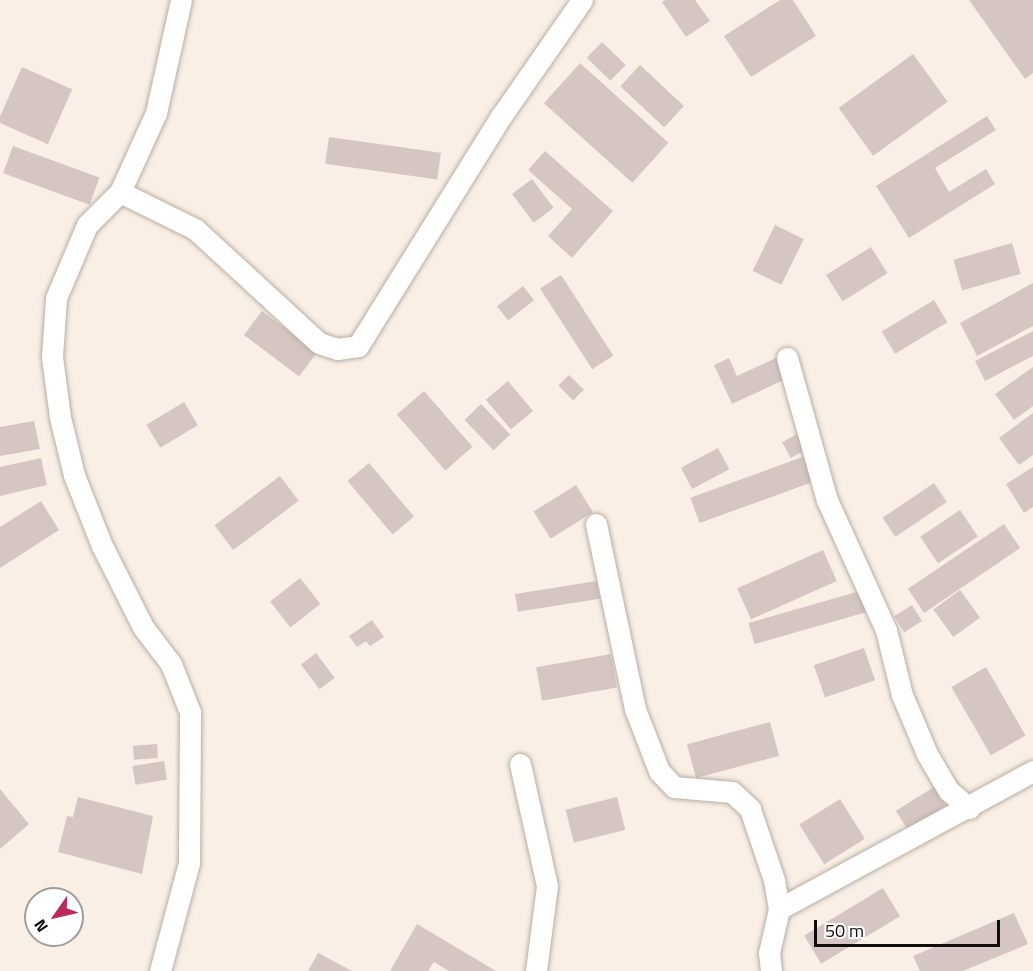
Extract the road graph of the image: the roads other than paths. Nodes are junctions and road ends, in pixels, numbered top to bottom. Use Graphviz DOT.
graph roads {
  1 [pos="181,0"];
  2 [pos="582,0"];
  3 [pos="120,192"];
  4 [pos="787,358"];
  5 [pos="596,524"];
  6 [pos="520,764"];
  7 [pos="1033,771"];
  8 [pos="969,807"];
  9 [pos="779,909"];
  10 [pos="160,971"];
  11 [pos="536,971"];
  12 [pos="771,971"];
  1 -- 3 [label="street"];
  2 -- 3 [label="street"];
  3 -- 10 [label="street"];
  4 -- 8 [label="street"];
  5 -- 9 [label="street"];
  6 -- 11 [label="street"];
  7 -- 8 [label="street"];
  8 -- 9 [label="street"];
  9 -- 12 [label="street"];
}
